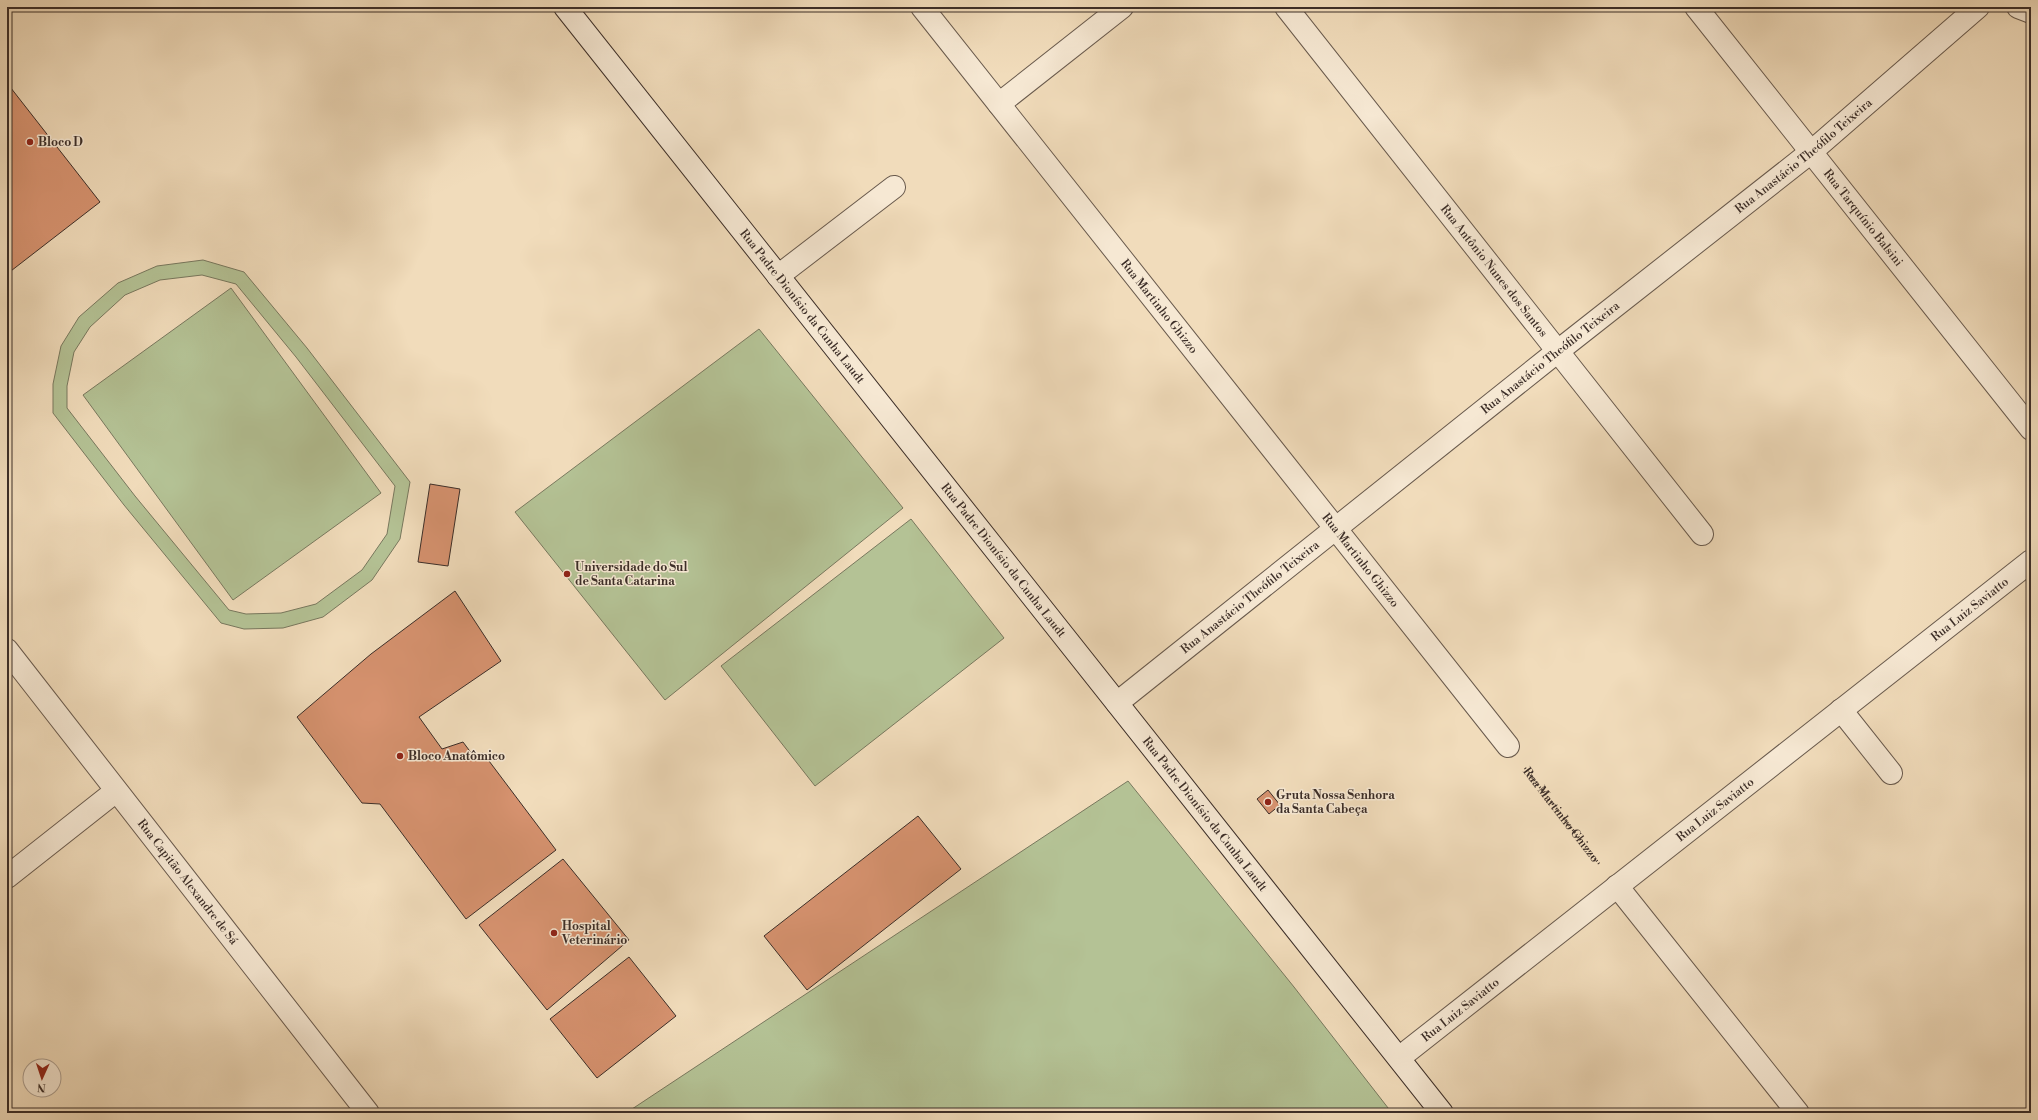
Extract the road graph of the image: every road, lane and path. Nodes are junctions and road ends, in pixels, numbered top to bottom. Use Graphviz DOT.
graph roads {
  1 [pos="565,7"];
  2 [pos="922,7"];
  3 [pos="1122,7"];
  4 [pos="1286,7"];
  5 [pos="1696,7"];
  6 [pos="1978,7"];
  7 [pos="2018,7"];
  8 [pos="2031,12"];
  9 [pos="999,104"];
  10 [pos="1811,152"];
  11 [pos="894,187"];
  12 [pos="778,276"];
  13 [pos="1558,352"];
  14 [pos="2031,429"];
  15 [pos="1336,529"];
  16 [pos="1702,534"];
  17 [pos="2031,561"];
  18 [pos="7,650"];
  19 [pos="1117,703"];
  20 [pos="1841,710"];
  21 [pos="1508,746"];
  22 [pos="1891,773"];
  23 [pos="116,791"];
  24 [pos="7,877"];
  25 [pos="1617,886"];
  26 [pos="1399,1058"];
  27 [pos="368,1113"];
  28 [pos="1442,1113"];
  29 [pos="1798,1113"];
  1 -- 12 [label="street, Rua Padre Dionísio da Cunha Laudt"];
  2 -- 9 [label="street, Rua Martinho Ghizzo"];
  3 -- 9 [label="street"];
  4 -- 13 [label="street, Rua Antônio Nunes dos Santos"];
  5 -- 10 [label="street, Rua Tarquínio Balsini"];
  6 -- 10 [label="street, Rua Anastácio Theófilo Teixeira"];
  7 -- 8 [label="street"];
  9 -- 15 [label="street, Rua Martinho Ghizzo"];
  10 -- 13 [label="street, Rua Anastácio Theófilo Teixeira"];
  10 -- 14 [label="street, Rua Tarquínio Balsini"];
  11 -- 12 [label="street"];
  12 -- 19 [label="street, Rua Padre Dionísio da Cunha Laudt"];
  13 -- 15 [label="street, Rua Anastácio Theófilo Teixeira"];
  13 -- 16 [label="street, Rua Antônio Nunes dos Santos"];
  15 -- 19 [label="street, Rua Anastácio Theófilo Teixeira"];
  15 -- 21 [label="street, Rua Martinho Ghizzo"];
  17 -- 20 [label="street, Rua Luiz Saviatto"];
  18 -- 23 [label="street, Rua Capitão Alexandre de Sá"];
  19 -- 26 [label="street, Rua Padre Dionísio da Cunha Laudt"];
  20 -- 22 [label="street"];
  20 -- 25 [label="street, Rua Luiz Saviatto"];
  21 -- 25 [label="path, Rua Martinho Ghizzo"];
  23 -- 24 [label="street"];
  23 -- 27 [label="street, Rua Capitão Alexandre de Sá"];
  25 -- 26 [label="street, Rua Luiz Saviatto"];
  25 -- 29 [label="street"];
  26 -- 28 [label="street, Rua Padre Dionísio da Cunha Laudt"];
}
